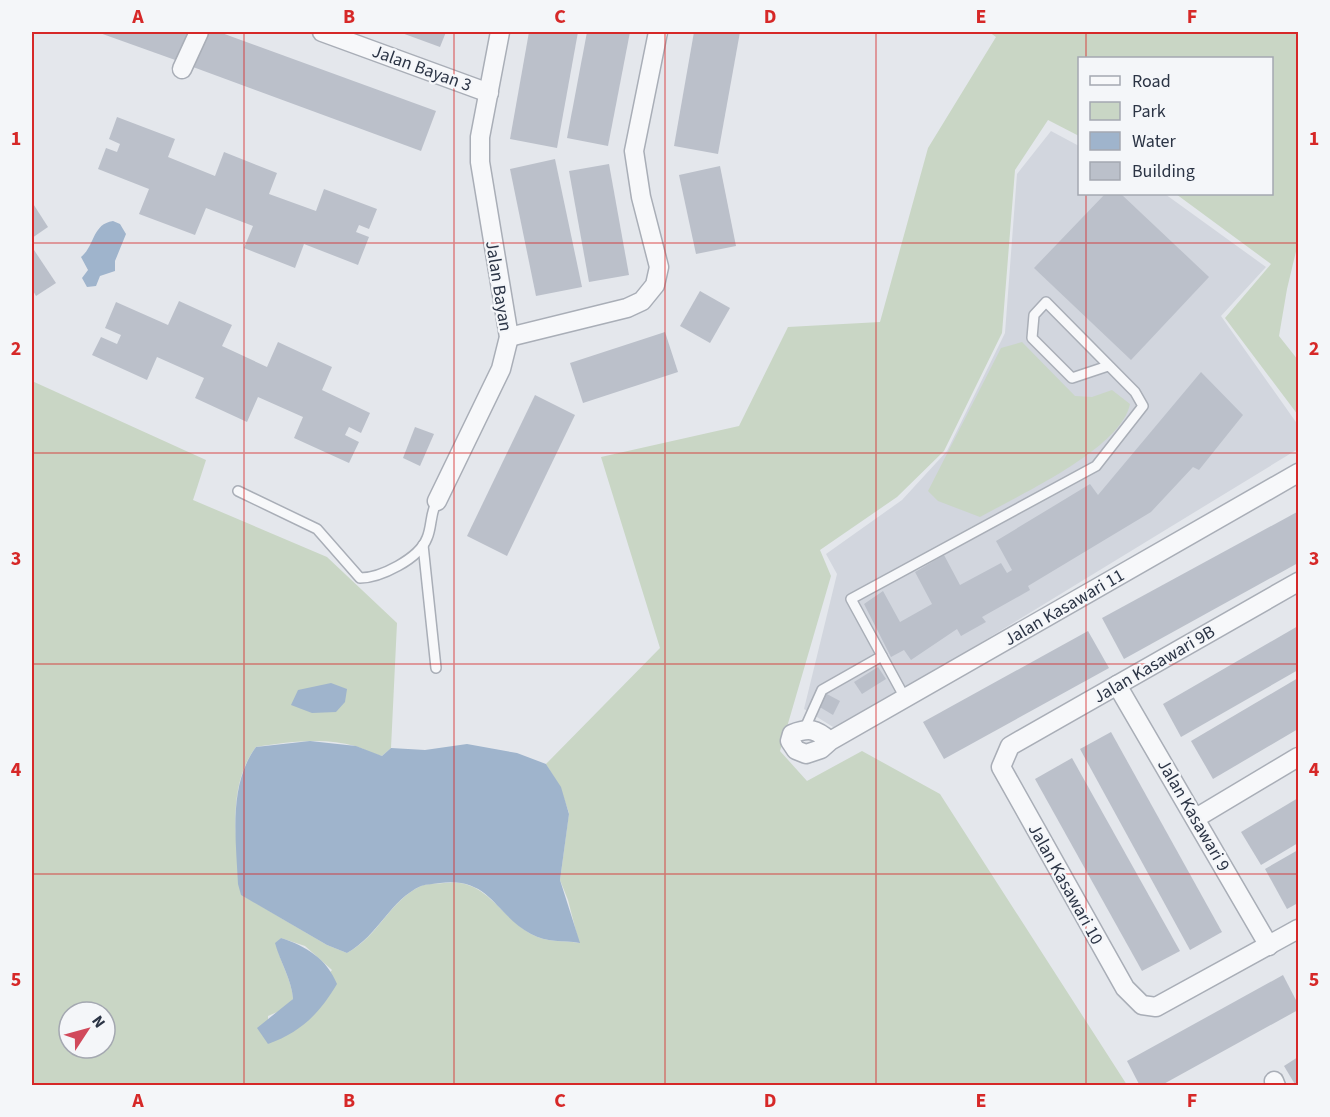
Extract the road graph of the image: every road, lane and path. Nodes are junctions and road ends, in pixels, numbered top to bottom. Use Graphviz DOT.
graph roads {
  1 [pos="199,32"];
  2 [pos="322,32"];
  3 [pos="500,32"];
  4 [pos="658,32"];
  5 [pos="182,69"];
  6 [pos="489,93"];
  7 [pos="508,337"];
  8 [pos="1108,366"];
  9 [pos="1299,473"];
  10 [pos="238,491"];
  11 [pos="437,501"];
  12 [pos="423,545"];
  13 [pos="1299,582"];
  14 [pos="882,656"];
  15 [pos="436,668"];
  16 [pos="1117,685"];
  17 [pos="904,698"];
  18 [pos="805,728"];
  19 [pos="830,741"];
  20 [pos="1010,746"];
  21 [pos="1299,757"];
  22 [pos="1196,818"];
  23 [pos="1299,929"];
  24 [pos="1269,946"];
  1 -- 5 [label="street"];
  2 -- 6 [label="street, Jalan Bayan 3"];
  3 -- 6 [label="street, Jalan Bayan"];
  4 -- 7 [label="street"];
  6 -- 7 [label="street, Jalan Bayan"];
  7 -- 11 [label="street, Jalan Bayan"];
  8 -- 8 [label="lane"];
  8 -- 14 [label="lane"];
  9 -- 17 [label="street, Jalan Kasawari 11"];
  10 -- 12 [label="lane"];
  11 -- 12 [label="lane, Jalan Bayan"];
  12 -- 15 [label="lane"];
  13 -- 16 [label="street, Jalan Kasawari 9B"];
  14 -- 17 [label="lane"];
  14 -- 18 [label="lane"];
  16 -- 20 [label="street, Jalan Kasawari 9B"];
  16 -- 22 [label="street, Jalan Kasawari 9"];
  17 -- 19 [label="street, Jalan Kasawari 11"];
  18 -- 19 [label="street"];
  18 -- 19 [label="street, Jalan Kasawari 11"];
  20 -- 24 [label="street, Jalan Kasawari 10"];
  21 -- 22 [label="street"];
  22 -- 24 [label="street, Jalan Kasawari 9"];
  23 -- 24 [label="street"];
}
